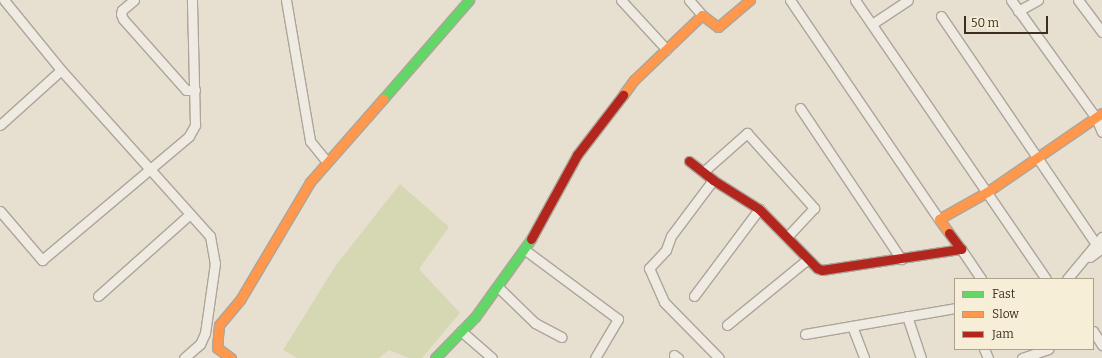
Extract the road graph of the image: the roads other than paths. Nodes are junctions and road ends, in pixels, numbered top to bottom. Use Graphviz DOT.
graph roads {
  1 [pos="4,0"];
  2 [pos="134,0"];
  3 [pos="192,0"];
  4 [pos="286,0"];
  5 [pos="469,0"];
  6 [pos="622,0"];
  7 [pos="689,0"];
  8 [pos="750,0"];
  9 [pos="790,0"];
  10 [pos="856,0"];
  11 [pos="908,0"];
  12 [pos="1011,0"];
  13 [pos="1038,0"];
  14 [pos="1078,0"];
  15 [pos="1018,10"];
  16 [pos="702,15"];
  17 [pos="941,16"];
  18 [pos="872,24"];
  19 [pos="1102,32"];
  20 [pos="666,49"];
  21 [pos="62,70"];
  22 [pos="195,90"];
  23 [pos="800,108"];
  24 [pos="1099,116"];
  25 [pos="0,124"];
  26 [pos="1102,132"];
  27 [pos="1037,158"];
  28 [pos="689,160"];
  29 [pos="326,161"];
  30 [pos="150,169"];
  31 [pos="703,172"];
  32 [pos="713,180"];
  33 [pos="987,192"];
  34 [pos="759,209"];
  35 [pos="0,212"];
  36 [pos="190,214"];
  37 [pos="939,219"];
  38 [pos="788,236"];
  39 [pos="1100,243"];
  40 [pos="961,249"];
  41 [pos="525,250"];
  42 [pos="808,259"];
  43 [pos="901,259"];
  44 [pos="980,278"];
  45 [pos="1045,278"];
  46 [pos="1067,278"];
  47 [pos="498,288"];
  48 [pos="98,296"];
  49 [pos="694,296"];
  50 [pos="954,308"];
  51 [pos="907,316"];
  52 [pos="727,325"];
  53 [pos="852,326"];
  54 [pos="461,331"];
  55 [pos="1096,331"];
  56 [pos="805,334"];
  57 [pos="561,337"];
  58 [pos="1102,344"];
  59 [pos="1045,350"];
  60 [pos="184,358"];
  61 [pos="231,358"];
  62 [pos="435,358"];
  63 [pos="492,358"];
  64 [pos="595,358"];
  65 [pos="719,358"];
  66 [pos="864,358"];
  67 [pos="921,358"];
  68 [pos="1022,358"];
  1 -- 21 [label="street"];
  2 -- 22 [label="street"];
  3 -- 22 [label="street"];
  4 -- 29 [label="street"];
  5 -- 29 [label="street"];
  6 -- 20 [label="street"];
  7 -- 16 [label="street"];
  8 -- 16 [label="street"];
  9 -- 37 [label="street"];
  10 -- 18 [label="street"];
  11 -- 18 [label="street"];
  12 -- 15 [label="street"];
  13 -- 15 [label="street"];
  14 -- 19 [label="street"];
  15 -- 24 [label="street"];
  16 -- 20 [label="street"];
  17 -- 27 [label="street"];
  18 -- 33 [label="street"];
  20 -- 41 [label="street"];
  21 -- 25 [label="street"];
  21 -- 30 [label="street"];
  22 -- 30 [label="street"];
  23 -- 43 [label="street"];
  24 -- 26 [label="street"];
  24 -- 27 [label="street"];
  27 -- 33 [label="street"];
  27 -- 39 [label="street"];
  28 -- 31 [label="street"];
  29 -- 61 [label="street"];
  30 -- 35 [label="street"];
  30 -- 36 [label="street"];
  31 -- 32 [label="street"];
  31 -- 38 [label="street"];
  32 -- 34 [label="street"];
  32 -- 65 [label="street"];
  33 -- 37 [label="street"];
  33 -- 45 [label="street"];
  34 -- 38 [label="street"];
  34 -- 49 [label="street"];
  36 -- 48 [label="street"];
  36 -- 60 [label="street"];
  37 -- 40 [label="street"];
  38 -- 42 [label="street"];
  39 -- 46 [label="street"];
  40 -- 43 [label="street"];
  40 -- 44 [label="street"];
  41 -- 47 [label="street"];
  41 -- 64 [label="street"];
  42 -- 43 [label="street"];
  42 -- 52 [label="street"];
  47 -- 54 [label="street"];
  47 -- 57 [label="street"];
  50 -- 51 [label="street"];
  51 -- 53 [label="street"];
  51 -- 67 [label="street"];
  53 -- 56 [label="street"];
  53 -- 66 [label="street"];
  54 -- 62 [label="street"];
  54 -- 63 [label="street"];
  55 -- 58 [label="street"];
  59 -- 68 [label="street"];
}
